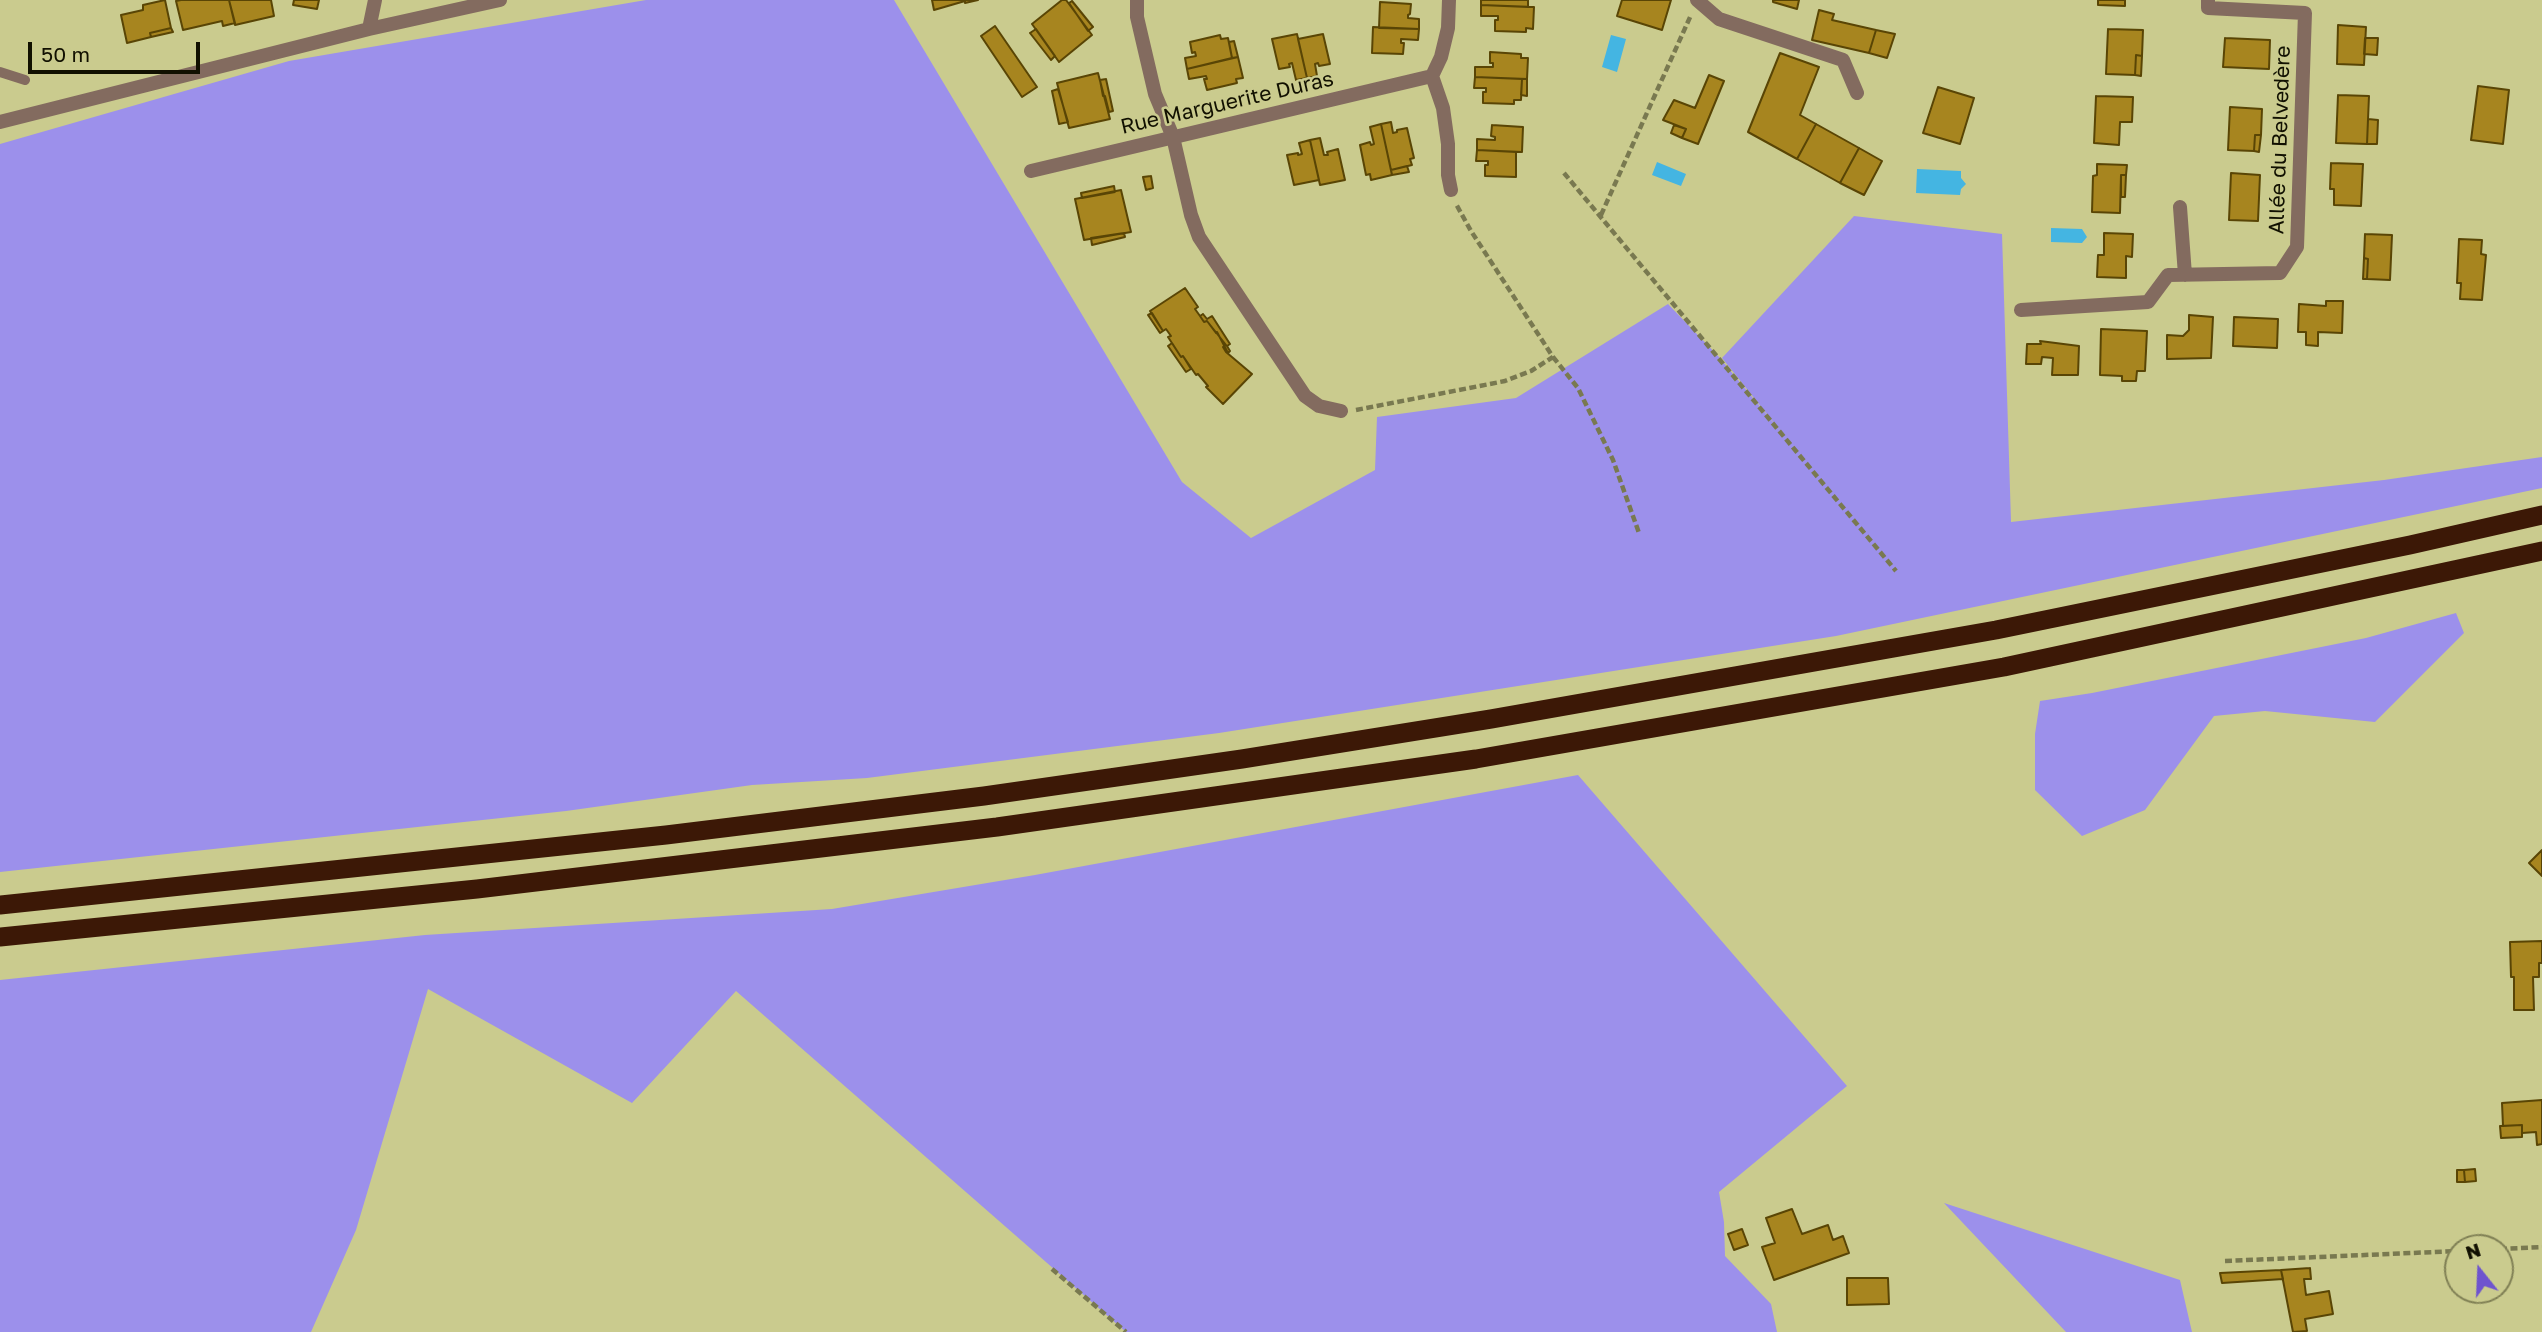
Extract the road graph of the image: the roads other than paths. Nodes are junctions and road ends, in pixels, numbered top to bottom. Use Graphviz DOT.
graph roads {
  1 [pos="375,0"];
  2 [pos="500,0"];
  3 [pos="1137,0"];
  4 [pos="1449,0"];
  5 [pos="1697,0"];
  6 [pos="2208,0"];
  7 [pos="369,29"];
  8 [pos="0,72"];
  9 [pos="1432,76"];
  10 [pos="25,80"];
  11 [pos="1857,93"];
  12 [pos="0,122"];
  13 [pos="1173,137"];
  14 [pos="1031,171"];
  15 [pos="1451,190"];
  16 [pos="2180,207"];
  17 [pos="2185,275"];
  18 [pos="2021,310"];
  19 [pos="1341,411"];
  20 [pos="2542,515"];
  21 [pos="2542,551"];
  22 [pos="0,905"];
  23 [pos="0,937"];
  1 -- 7 [label="street"];
  2 -- 7 [label="street"];
  3 -- 13 [label="street"];
  4 -- 9 [label="street"];
  5 -- 11 [label="street"];
  6 -- 17 [label="street, Allée du Belvedère"];
  7 -- 12 [label="street"];
  8 -- 10 [label="lane"];
  9 -- 13 [label="street, Rue Marguerite Duras"];
  9 -- 15 [label="street"];
  13 -- 14 [label="street, Rue Marguerite Duras"];
  13 -- 19 [label="street"];
  16 -- 17 [label="street"];
  17 -- 18 [label="street, Allée du Belvedère"];
  20 -- 22 [label="highway"];
  21 -- 23 [label="highway"];
}
